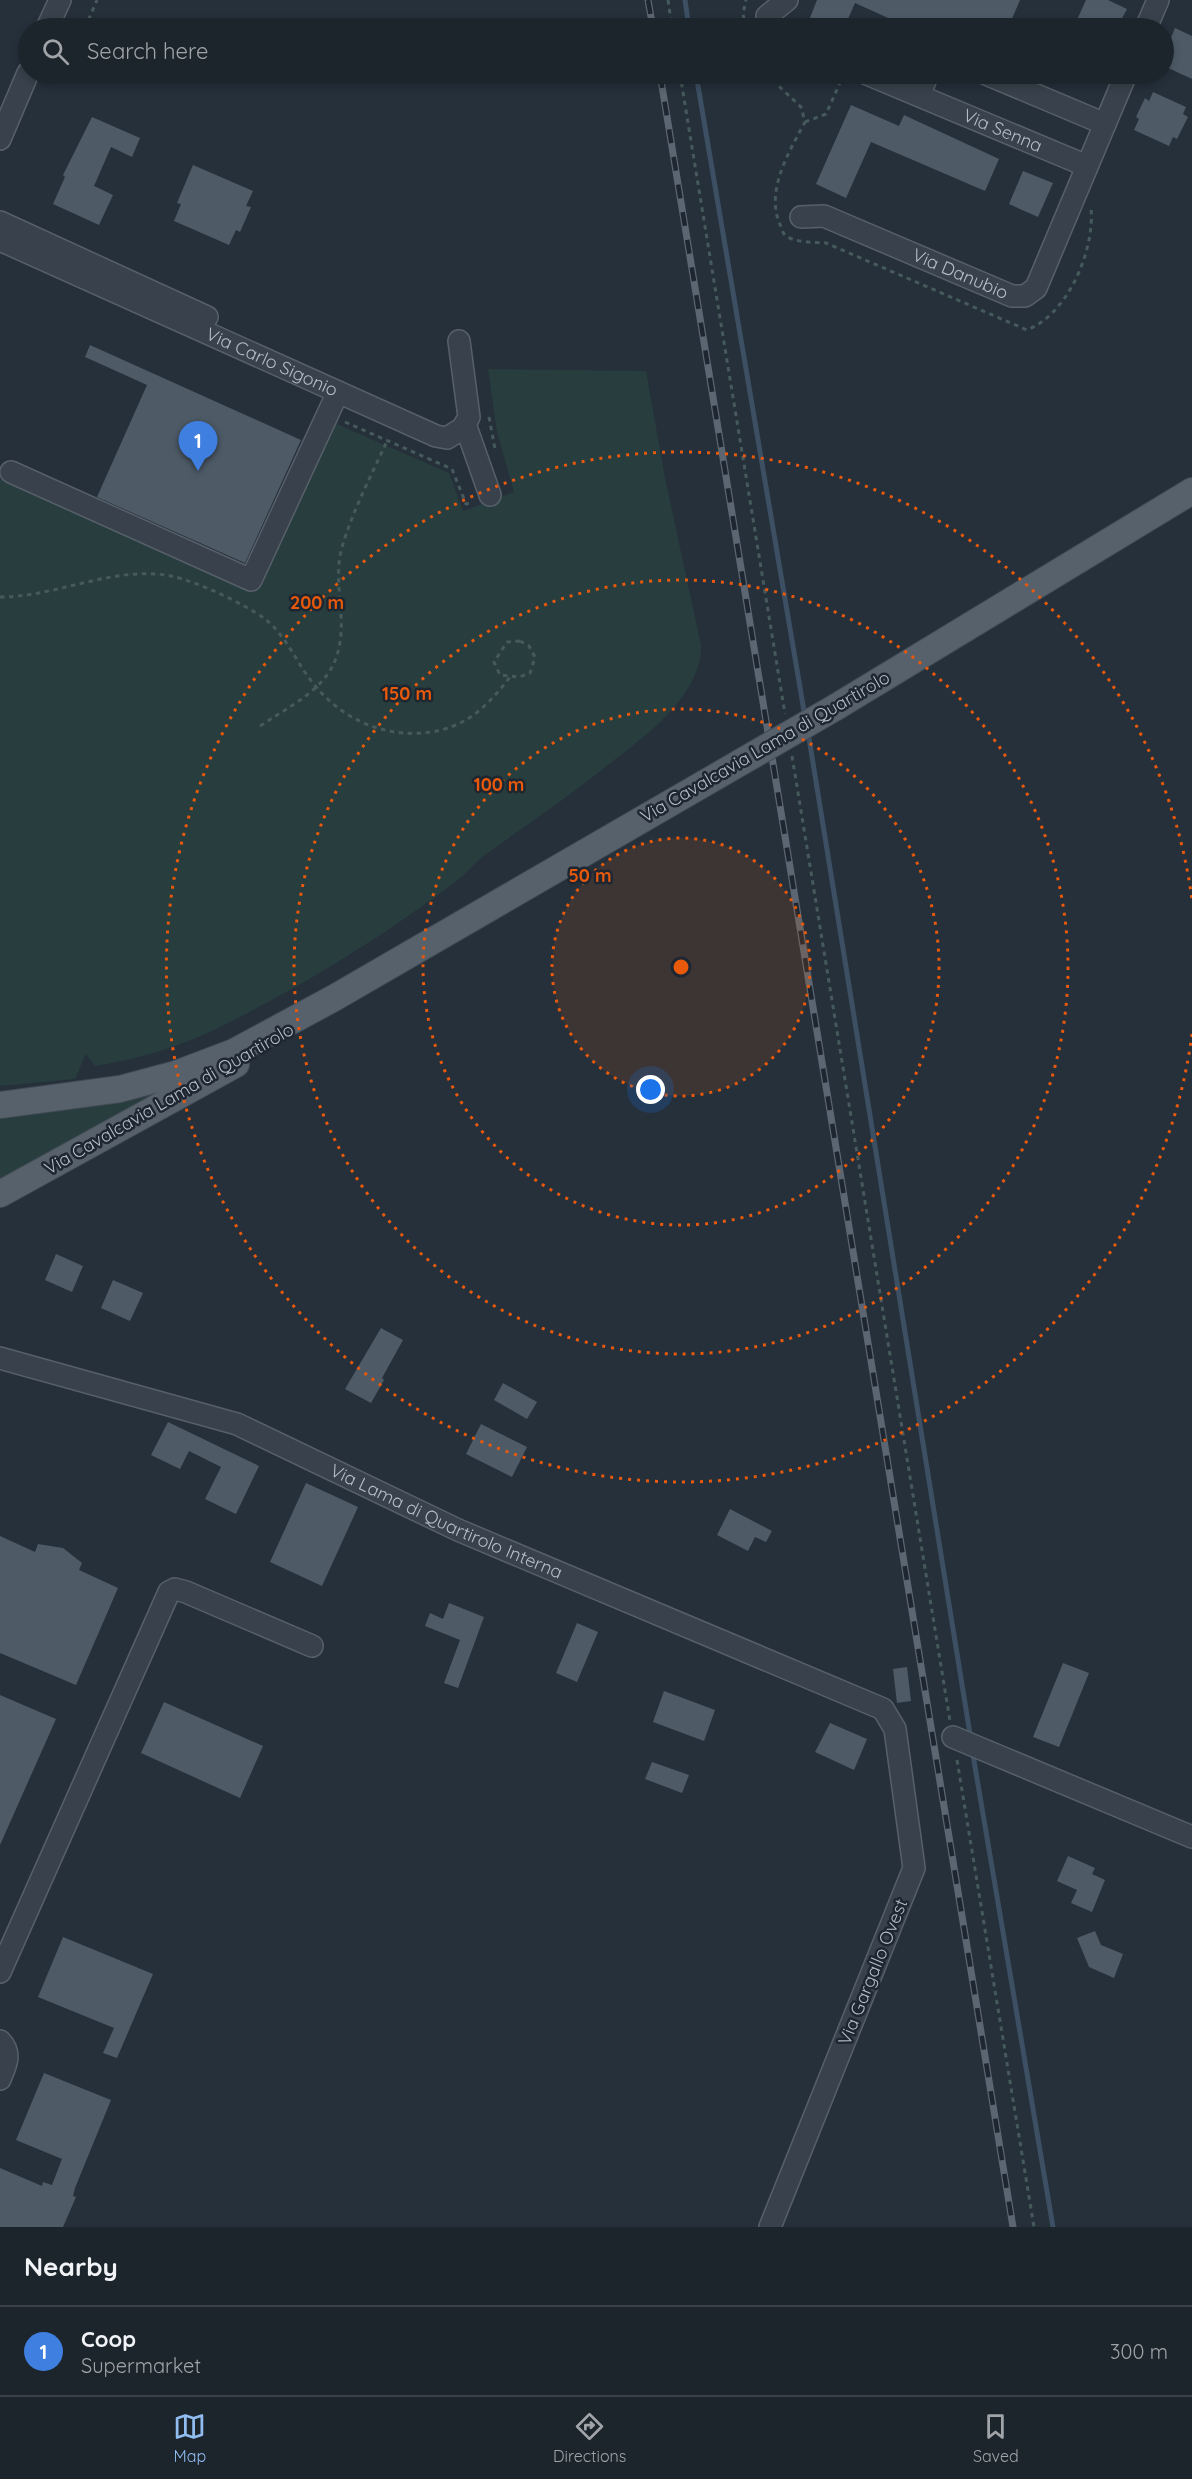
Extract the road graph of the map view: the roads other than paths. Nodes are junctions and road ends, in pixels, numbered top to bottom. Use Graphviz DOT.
graph roads {
  1 [pos="60,0"];
  2 [pos="787,0"];
  3 [pos="1158,0"];
  4 [pos="767,16"];
  5 [pos="52,18"];
  6 [pos="1150,18"];
  7 [pos="23,84"];
  8 [pos="892,84"];
  9 [pos="924,84"];
  10 [pos="1010,84"];
  11 [pos="1122,84"];
  12 [pos="919,95"];
  13 [pos="1105,124"];
  14 [pos="0,139"];
  15 [pos="1087,166"];
  16 [pos="801,216"];
  17 [pos="0,222"];
  18 [pos="0,240"];
  19 [pos="220,323"];
  20 [pos="459,340"];
  21 [pos="338,392"];
  22 [pos="465,424"];
  23 [pos="11,472"];
  24 [pos="1192,491"];
  25 [pos="490,495"];
  26 [pos="334,998"];
  27 [pos="0,1106"];
  28 [pos="0,1194"];
  29 [pos="0,1358"];
  30 [pos="312,1646"];
  31 [pos="883,1709"];
  32 [pos="953,1737"];
  33 [pos="1192,1837"];
  34 [pos="0,1972"];
  35 [pos="0,2041"];
  36 [pos="0,2079"];
  37 [pos="770,2227"];
  1 -- 5 [label="street"];
  2 -- 4 [label="street"];
  3 -- 6 [label="street"];
  7 -- 14 [label="street"];
  8 -- 12 [label="street, Via Senna"];
  9 -- 12 [label="street"];
  10 -- 13 [label="street"];
  11 -- 13 [label="street, Via Danubio"];
  12 -- 15 [label="street, Via Senna"];
  13 -- 15 [label="street, Via Danubio"];
  15 -- 16 [label="street, Via Danubio"];
  17 -- 19 [label="street, Via Carlo Sigonio"];
  18 -- 21 [label="street, Via Carlo Sigonio"];
  20 -- 22 [label="street"];
  21 -- 22 [label="street, Via Carlo Sigonio"];
  21 -- 23 [label="street"];
  22 -- 25 [label="street"];
  24 -- 26 [label="main road, Via Cavalcavia Lama di Quartirolo, bridge"];
  26 -- 27 [label="main road, Via Cavalcavia Lama di Quartirolo"];
  26 -- 28 [label="main road, Via Cavalcavia Lama di Quartirolo"];
  29 -- 31 [label="street, Via Lama di Quartirolo Interna"];
  30 -- 34 [label="street"];
  31 -- 37 [label="street, Via Gargallo Ovest"];
  32 -- 33 [label="street"];
  35 -- 36 [label="street"];
}
